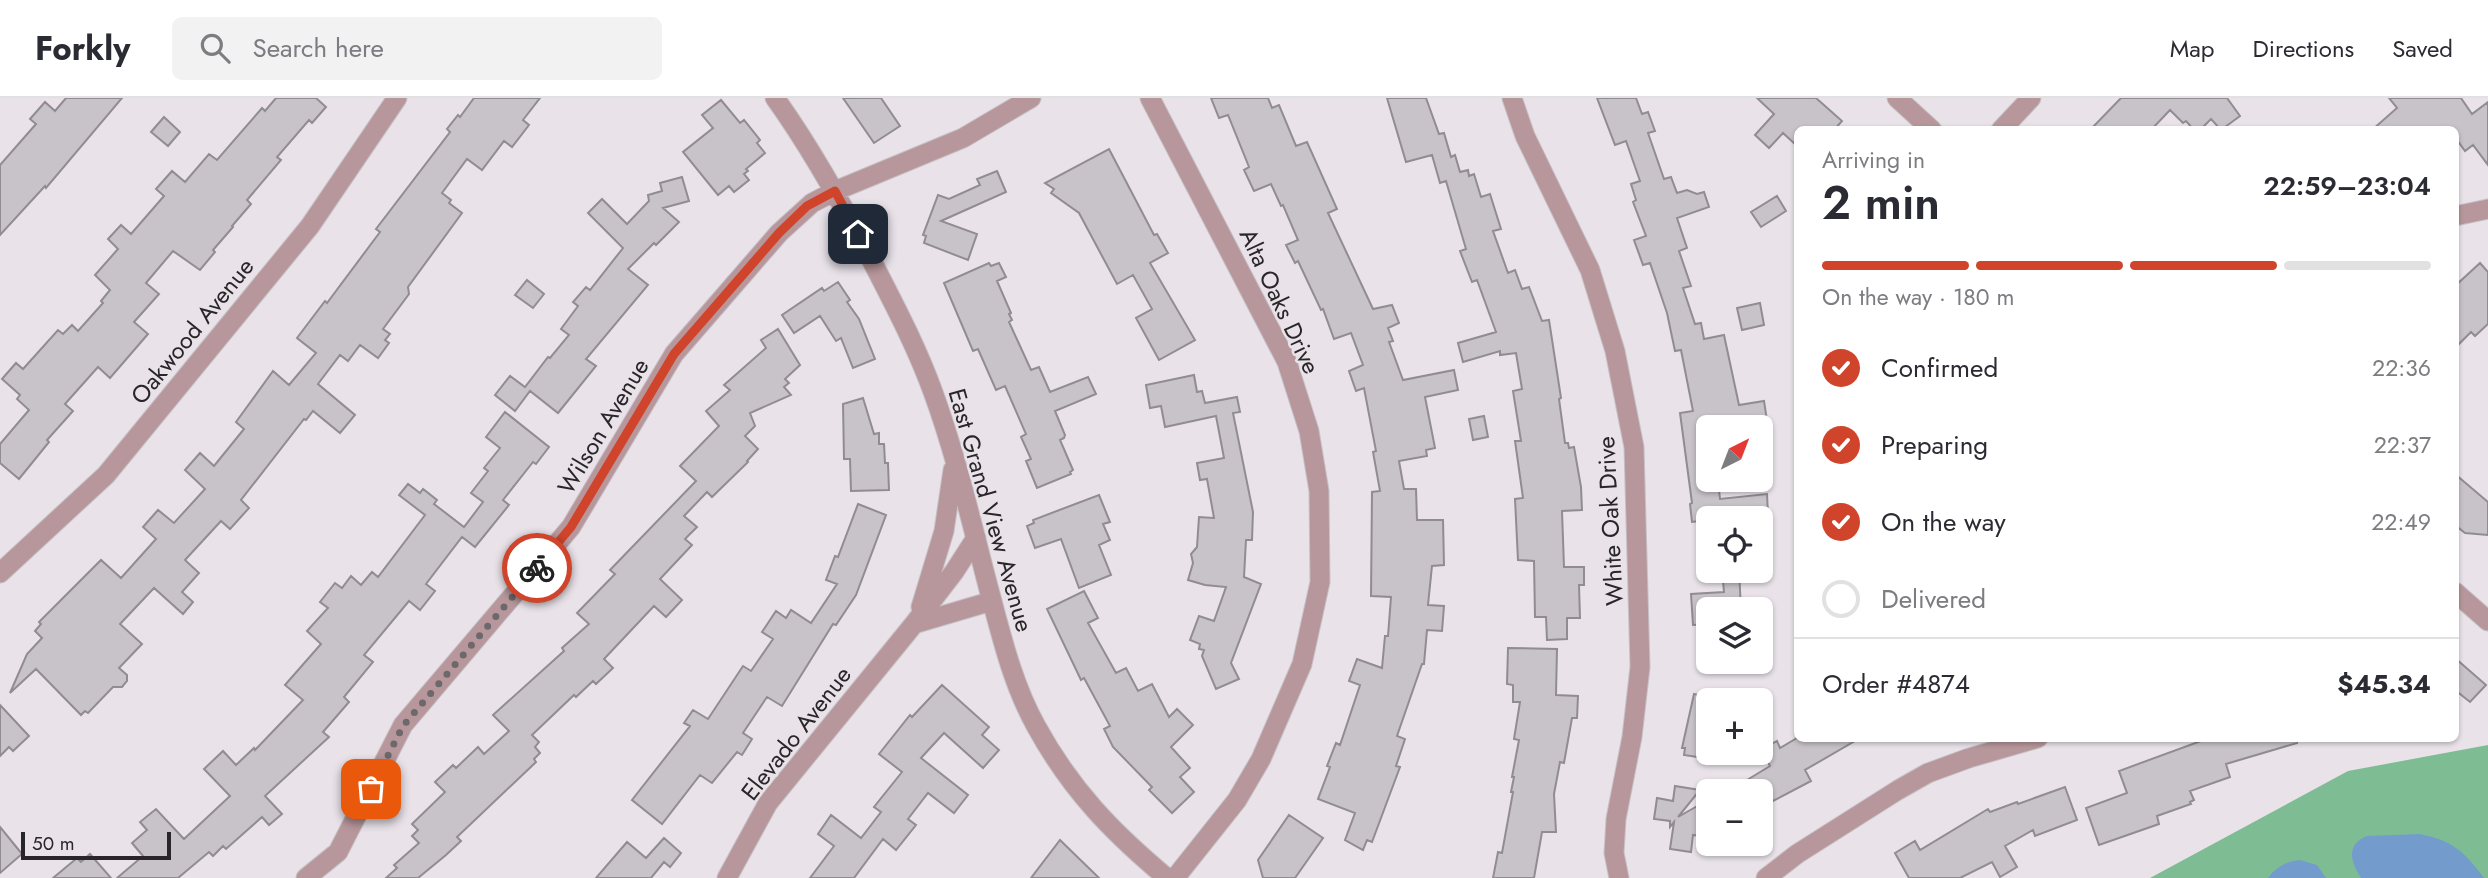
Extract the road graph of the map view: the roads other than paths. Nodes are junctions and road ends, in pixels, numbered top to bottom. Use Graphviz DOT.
graph roads {
  1 [pos="397,98"];
  2 [pos="775,98"];
  3 [pos="1031,98"];
  4 [pos="1150,98"];
  5 [pos="1512,98"];
  6 [pos="1897,98"];
  7 [pos="2031,98"];
  8 [pos="1928,126"];
  9 [pos="2005,126"];
  10 [pos="835,191"];
  11 [pos="2488,209"];
  12 [pos="2459,215"];
  13 [pos="954,455"];
  14 [pos="976,538"];
  15 [pos="0,573"];
  16 [pos="2460,597"];
  17 [pos="2488,600"];
  18 [pos="992,601"];
  19 [pos="2488,621"];
  20 [pos="914,624"];
  21 [pos="2024,742"];
  22 [pos="306,878"];
  23 [pos="727,878"];
  24 [pos="1167,878"];
  25 [pos="1175,878"];
  26 [pos="1619,878"];
  27 [pos="1766,878"];
  1 -- 15 [label="street, Oakwood Avenue"];
  2 -- 10 [label="street, East Grand View Avenue"];
  3 -- 10 [label="street, Wilson Avenue"];
  4 -- 25 [label="street, Alta Oaks Drive"];
  5 -- 26 [label="street, White Oak Drive"];
  6 -- 8 [label="street"];
  7 -- 9 [label="street"];
  10 -- 13 [label="street, East Grand View Avenue"];
  10 -- 22 [label="street, Wilson Avenue"];
  11 -- 12 [label="street"];
  13 -- 14 [label="street, East Grand View Avenue"];
  13 -- 20 [label="street, Elevado Avenue"];
  14 -- 18 [label="street, East Grand View Avenue"];
  14 -- 20 [label="street, Elevado Avenue"];
  16 -- 17 [label="street"];
  16 -- 19 [label="street"];
  18 -- 20 [label="street"];
  18 -- 24 [label="street, East Grand View Avenue"];
  20 -- 23 [label="street, Elevado Avenue"];
  21 -- 27 [label="street"];
}
